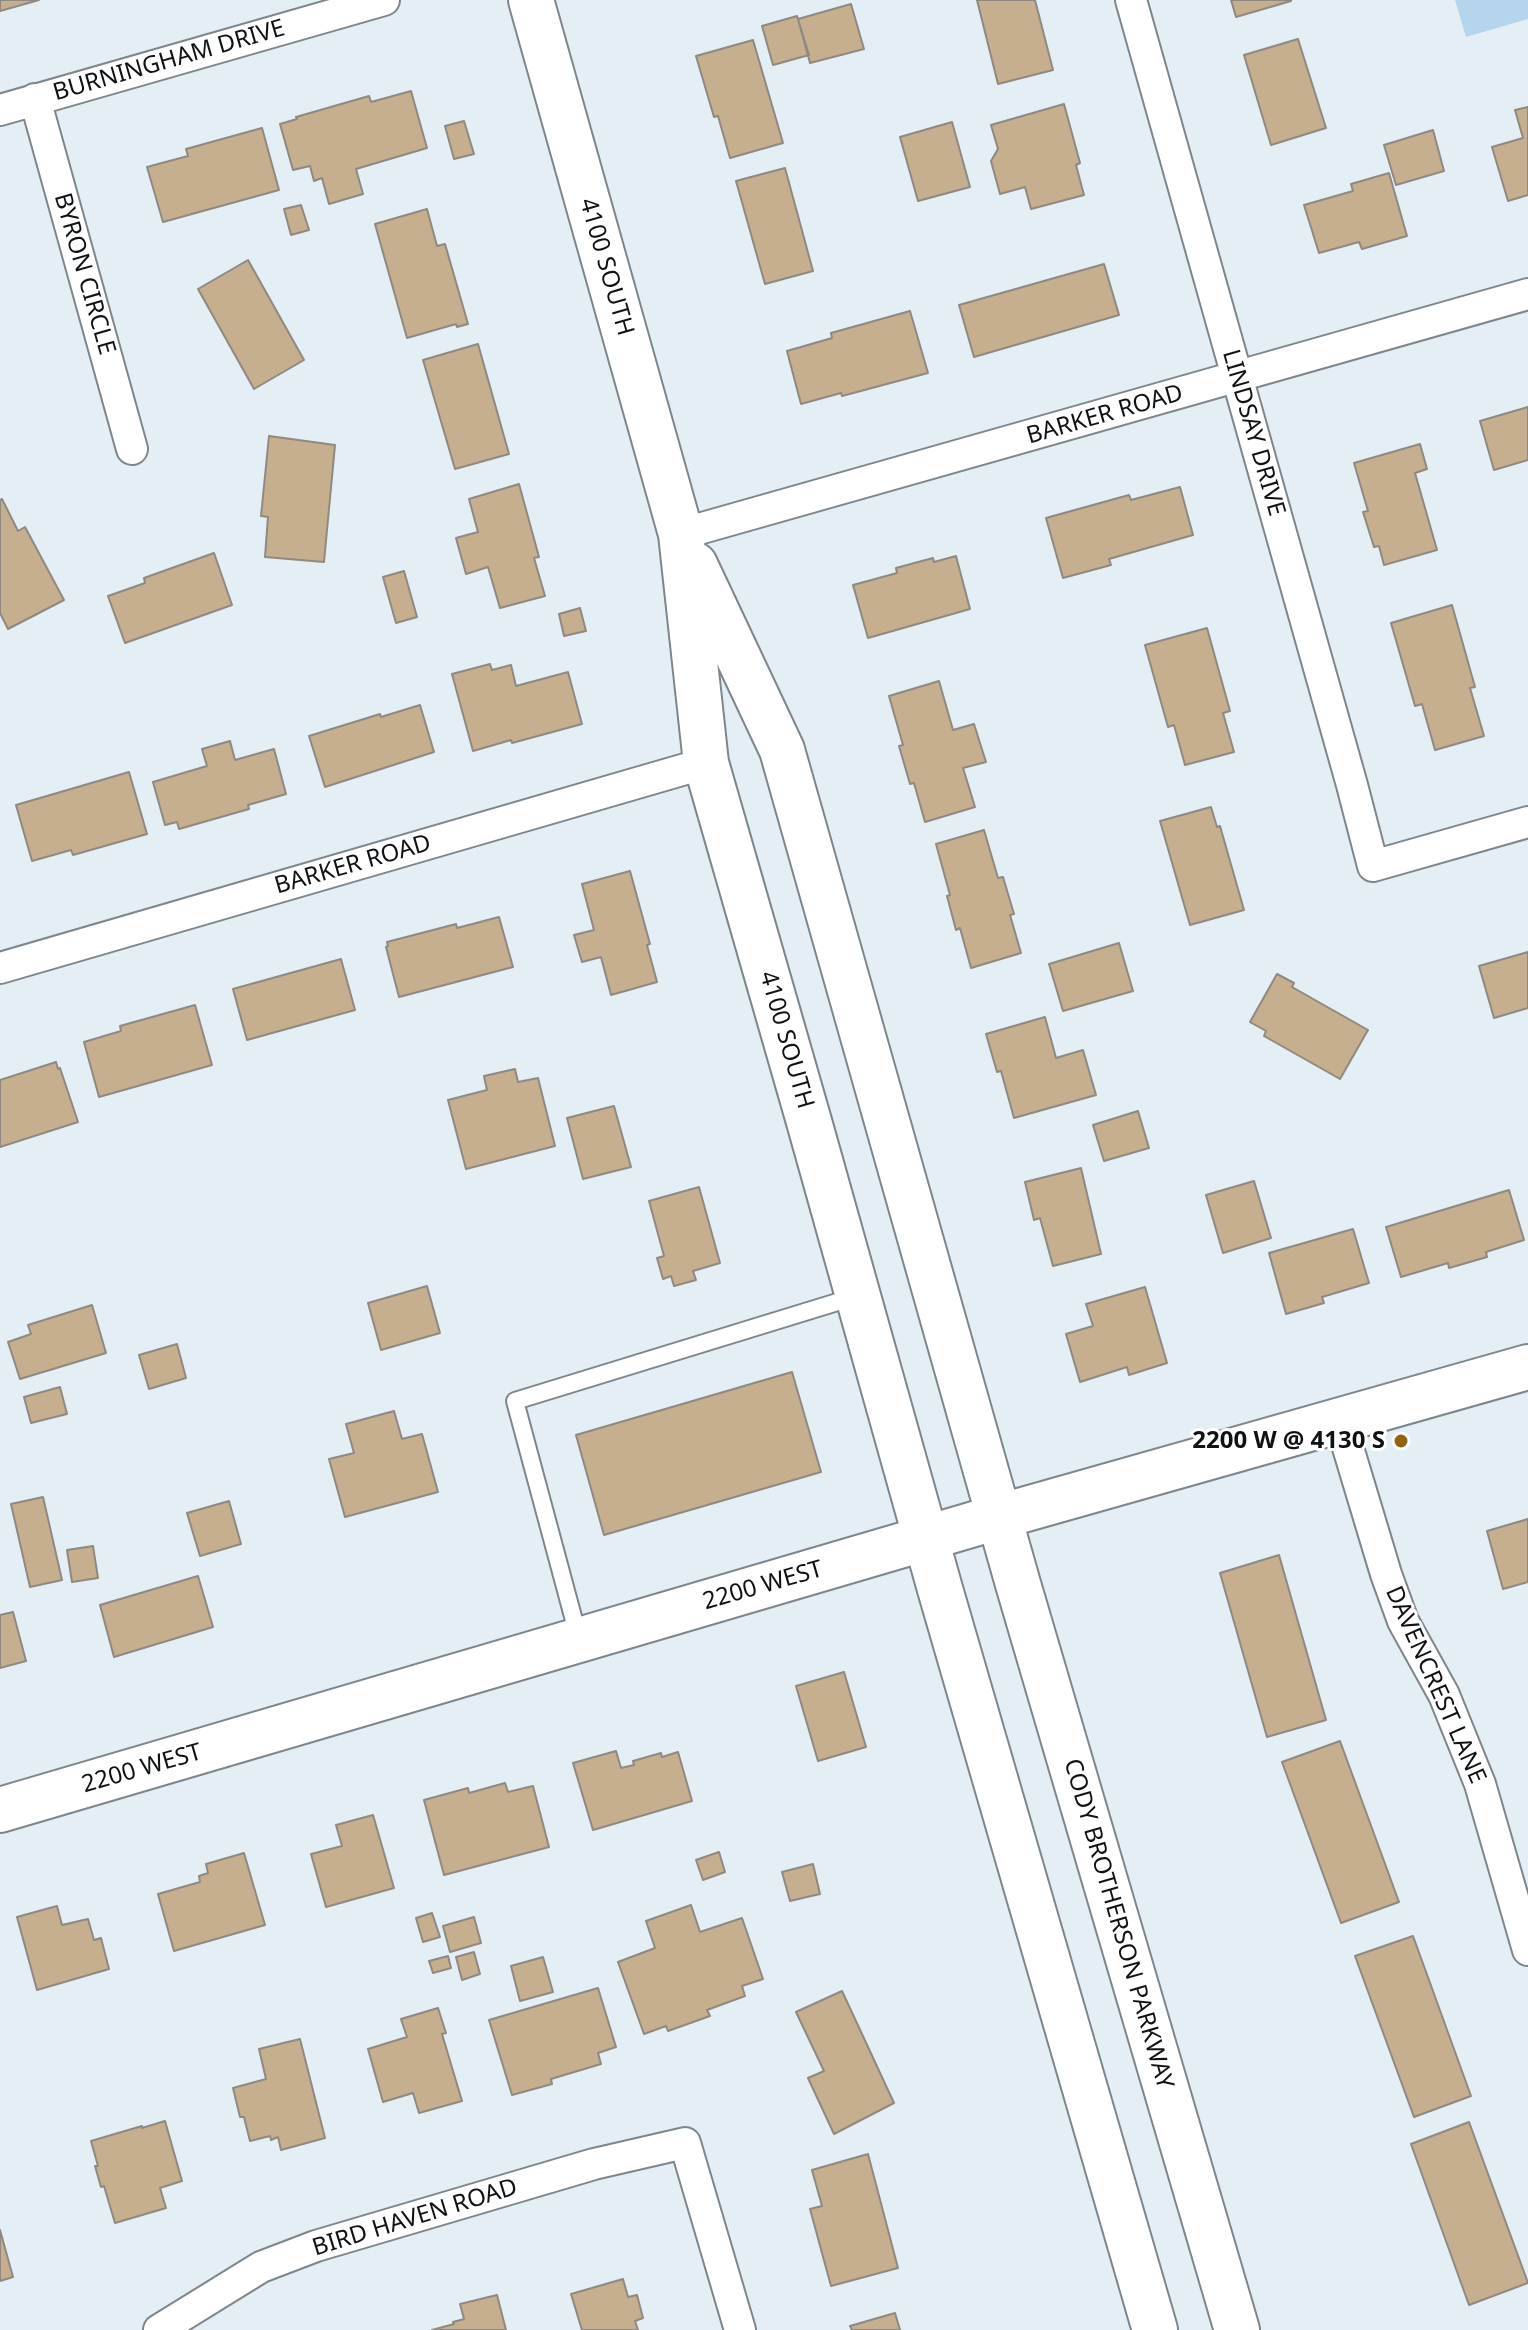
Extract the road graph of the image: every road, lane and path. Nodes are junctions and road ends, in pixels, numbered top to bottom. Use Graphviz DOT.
graph roads {
  1 [pos="384,0"];
  2 [pos="531,0"];
  3 [pos="1131,0"];
  4 [pos="35,99"];
  5 [pos="0,110"];
  6 [pos="1528,294"];
  7 [pos="1238,377"];
  8 [pos="132,449"];
  9 [pos="681,534"];
  10 [pos="706,763"];
  11 [pos="1528,822"];
  12 [pos="0,968"];
  13 [pos="858,1296"];
  14 [pos="1528,1367"];
  15 [pos="1340,1421"];
  16 [pos="998,1517"];
  17 [pos="926,1539"];
  18 [pos="580,1641"];
  19 [pos="0,1810"];
  20 [pos="1528,1950"];
  21 [pos="159,2330"];
  22 [pos="740,2330"];
  23 [pos="1155,2330"];
  24 [pos="1237,2330"];
  1 -- 4 [label="street, BURNINGHAM DRIVE"];
  2 -- 9 [label="main road, 4100 SOUTH"];
  3 -- 7 [label="street, LINDSAY DRIVE"];
  4 -- 5 [label="street, BURNINGHAM DRIVE"];
  4 -- 8 [label="street, BYRON CIRCLE"];
  6 -- 7 [label="street, BARKER ROAD"];
  7 -- 9 [label="street, BARKER ROAD"];
  7 -- 11 [label="street, LINDSAY DRIVE"];
  9 -- 10 [label="main road, 4100 SOUTH"];
  9 -- 16 [label="main road, 4100 SOUTH"];
  10 -- 12 [label="street, BARKER ROAD"];
  10 -- 13 [label="main road, 4100 SOUTH"];
  13 -- 17 [label="main road, 4100 SOUTH"];
  13 -- 18 [label="lane"];
  14 -- 15 [label="main road, 2200 WEST"];
  15 -- 16 [label="main road, 2200 WEST"];
  15 -- 20 [label="street, DAVENCREST LANE"];
  16 -- 17 [label="main road, 2200 WEST"];
  16 -- 24 [label="main road, CODY BROTHERSON PARKWAY"];
  17 -- 18 [label="main road, 2200 WEST"];
  17 -- 23 [label="main road"];
  18 -- 19 [label="main road, 2200 WEST"];
  21 -- 22 [label="street, BIRD HAVEN ROAD"];
}
